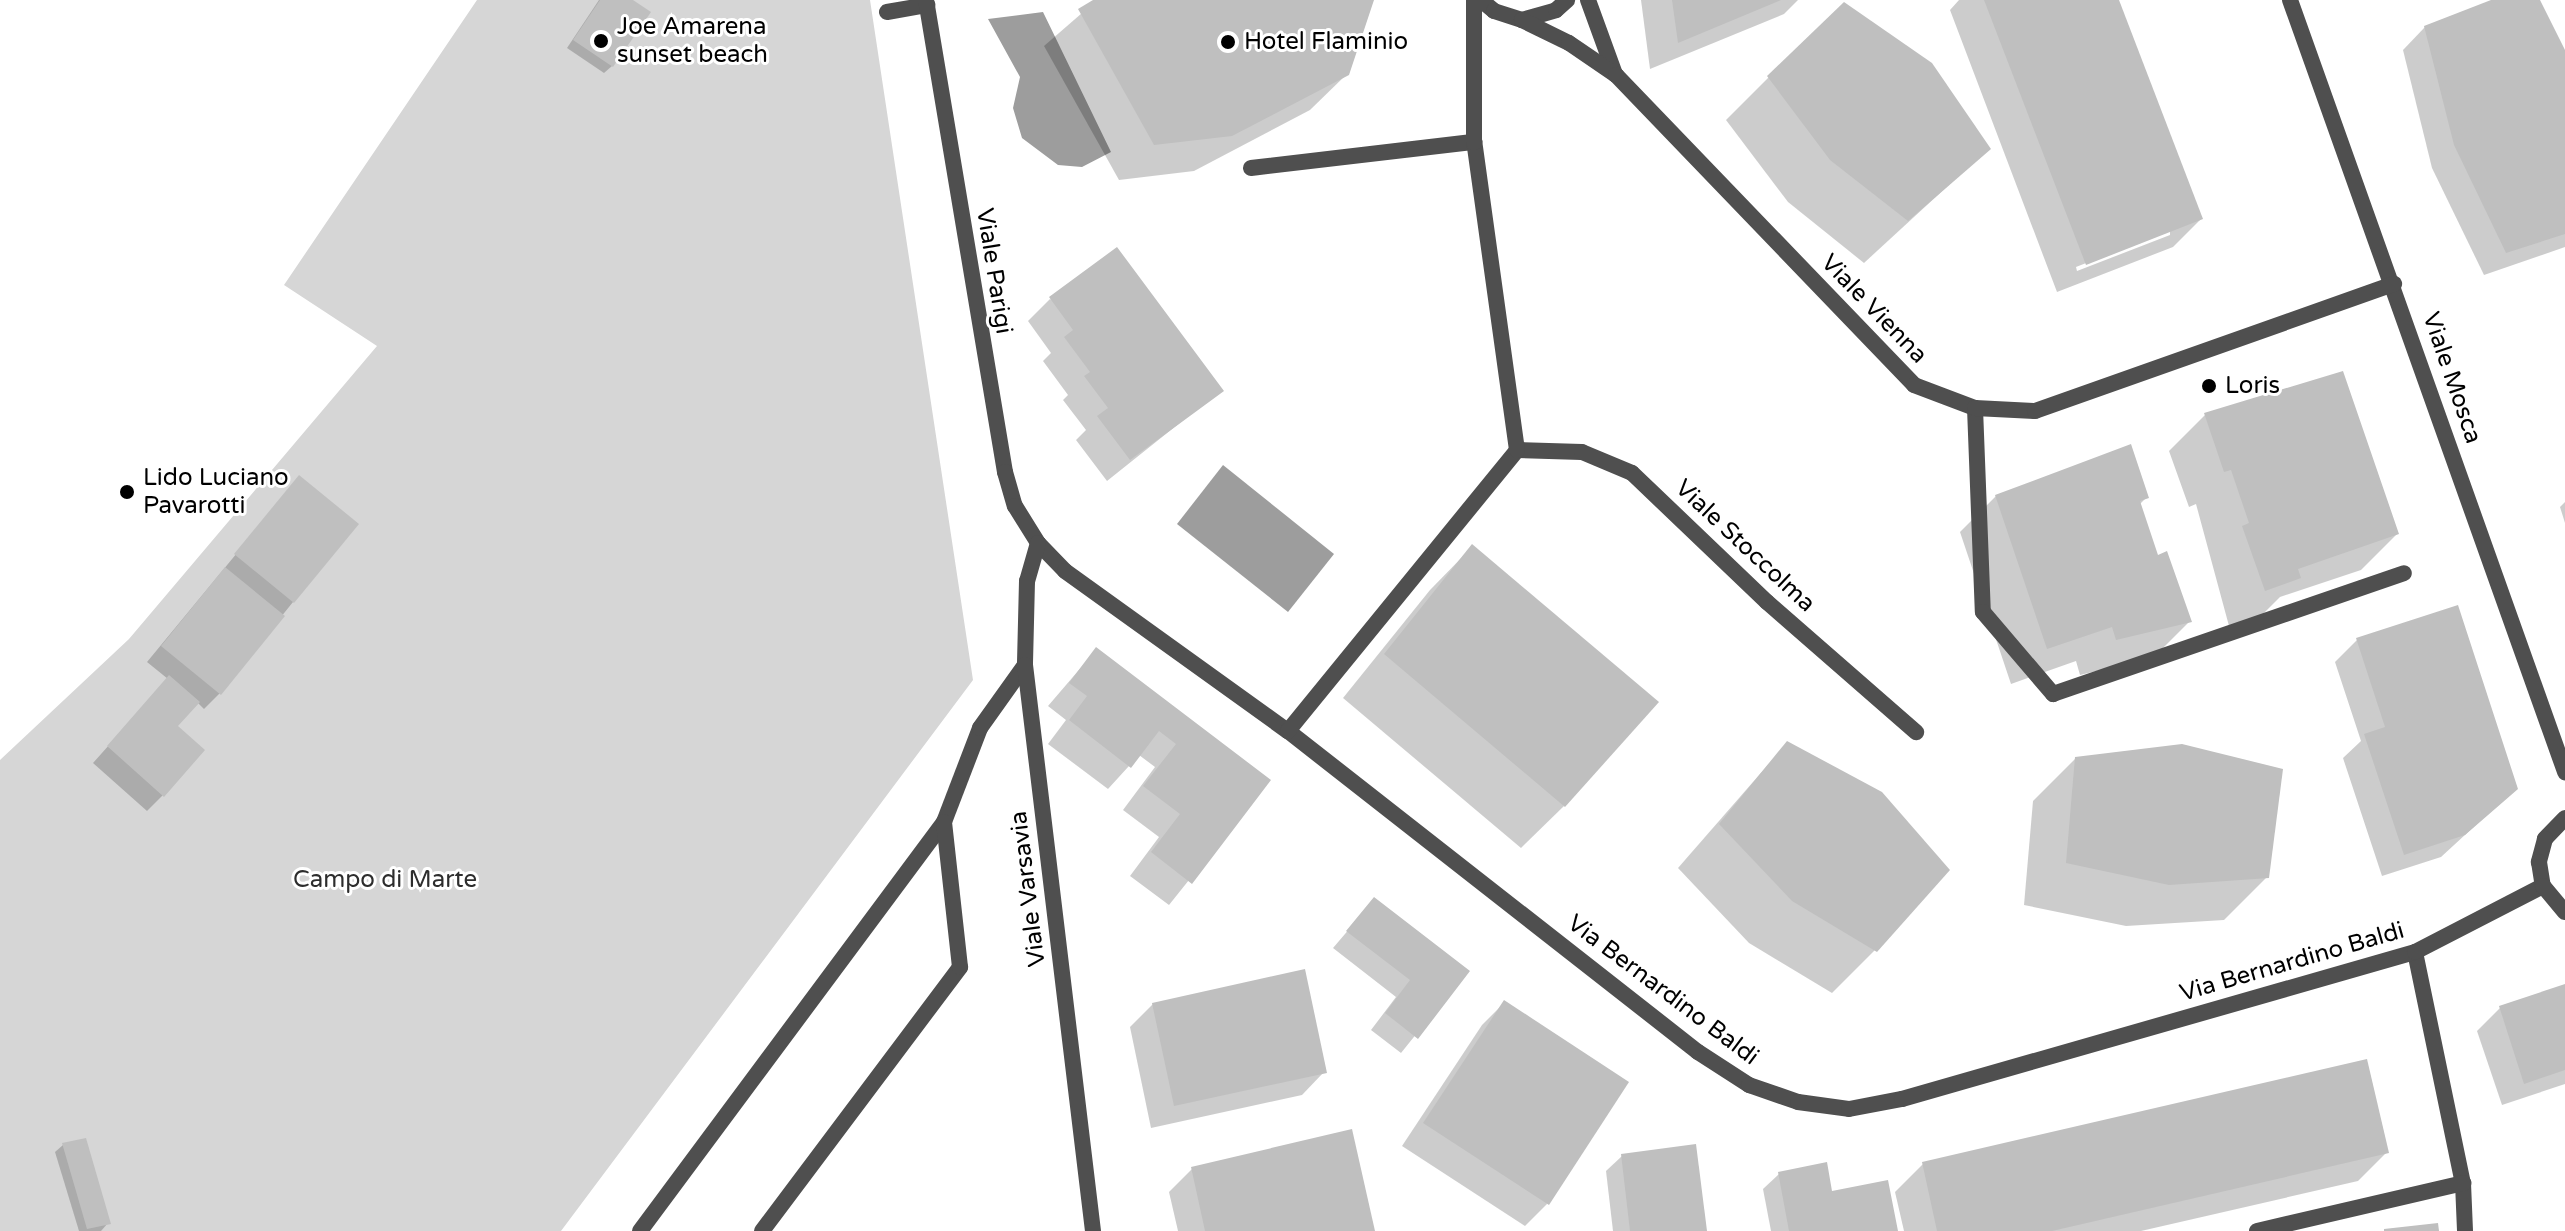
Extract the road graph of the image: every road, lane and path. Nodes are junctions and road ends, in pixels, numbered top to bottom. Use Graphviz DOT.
graph roads {
  1 [pos="1474,0"];
  2 [pos="1481,0"];
  3 [pos="1567,0"];
  4 [pos="1588,0"];
  5 [pos="2290,0"];
  6 [pos="927,2"];
  7 [pos="887,12"];
  8 [pos="1522,20"];
  9 [pos="1616,75"];
  10 [pos="1474,142"];
  11 [pos="1251,168"];
  12 [pos="2394,284"];
  13 [pos="1975,408"];
  14 [pos="1517,450"];
  15 [pos="1038,543"];
  16 [pos="2404,573"];
  17 [pos="1025,665"];
  18 [pos="1288,731"];
  19 [pos="1916,732"];
  20 [pos="2565,772"];
  21 [pos="2565,818"];
  22 [pos="944,822"];
  23 [pos="2543,886"];
  24 [pos="2565,912"];
  25 [pos="2415,952"];
  26 [pos="2463,1183"];
  27 [pos="640,1231"];
  28 [pos="762,1231"];
  29 [pos="1093,1231"];
  30 [pos="2257,1231"];
  31 [pos="2465,1231"];
  1 -- 10 [label="street"];
  2 -- 8 [label="street"];
  3 -- 8 [label="street"];
  4 -- 9 [label="street"];
  5 -- 12 [label="street, Viale Mosca"];
  6 -- 7 [label="street"];
  6 -- 15 [label="street, Viale Parigi"];
  8 -- 9 [label="street"];
  9 -- 13 [label="street, Viale Vienna"];
  10 -- 11 [label="street"];
  10 -- 14 [label="street"];
  12 -- 13 [label="street, Viale Vienna"];
  12 -- 20 [label="street, Viale Mosca"];
  13 -- 16 [label="street"];
  14 -- 18 [label="street"];
  14 -- 19 [label="street, Viale Stoccolma"];
  15 -- 17 [label="street, Viale Varsavia"];
  15 -- 18 [label="street, Via Bernardino Baldi"];
  17 -- 22 [label="street"];
  17 -- 29 [label="street, Viale Varsavia"];
  18 -- 25 [label="street, Via Bernardino Baldi"];
  21 -- 23 [label="street"];
  22 -- 27 [label="street"];
  22 -- 28 [label="street"];
  23 -- 24 [label="street"];
  23 -- 25 [label="street, Via Bernardino Baldi"];
  25 -- 26 [label="street"];
  26 -- 30 [label="street"];
  26 -- 31 [label="street"];
}
